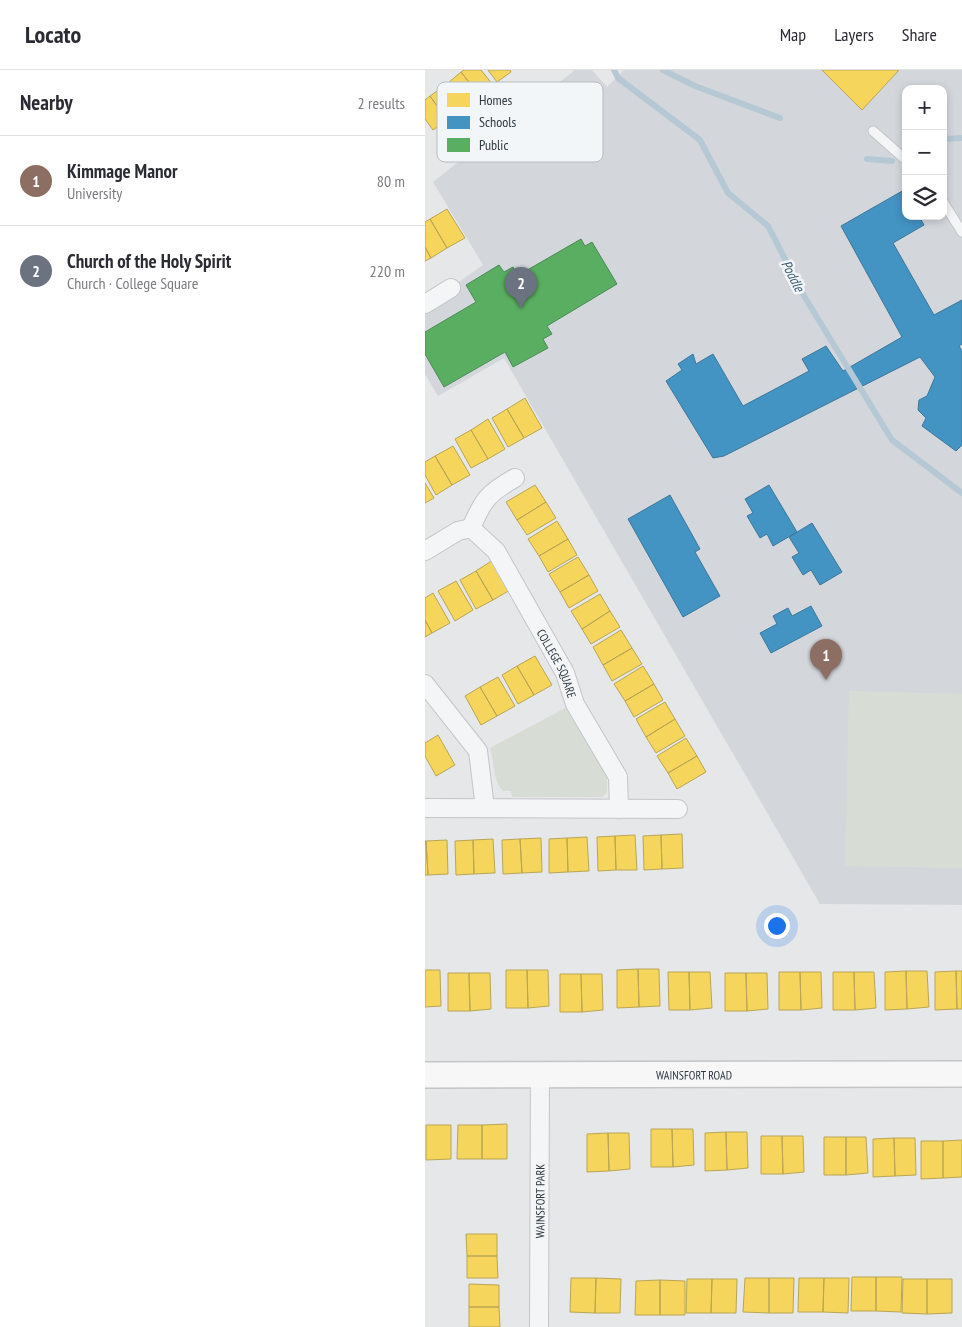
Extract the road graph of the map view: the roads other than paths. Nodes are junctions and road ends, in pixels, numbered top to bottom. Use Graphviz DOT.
graph roads {
  1 [pos="873,131"];
  2 [pos="902,156"];
  3 [pos="947,208"];
  4 [pos="962,232"];
  5 [pos="451,288"];
  6 [pos="425,304"];
  7 [pos="515,478"];
  8 [pos="471,528"];
  9 [pos="425,551"];
  10 [pos="425,684"];
  11 [pos="425,808"];
  12 [pos="485,808"];
  13 [pos="619,809"];
  14 [pos="678,809"];
  15 [pos="962,1074"];
  16 [pos="425,1075"];
  17 [pos="540,1075"];
  18 [pos="539,1327"];
  1 -- 2 [label="lane"];
  3 -- 4 [label="lane"];
  5 -- 6 [label="street"];
  7 -- 8 [label="street"];
  8 -- 9 [label="street"];
  8 -- 13 [label="street, COLLEGE SQUARE"];
  10 -- 12 [label="street"];
  11 -- 12 [label="street"];
  12 -- 13 [label="street"];
  13 -- 14 [label="street"];
  15 -- 17 [label="main road, WAINSFORT ROAD"];
  16 -- 17 [label="main road, WAINSFORT ROAD"];
  17 -- 18 [label="street, WAINSFORT PARK"];
}
